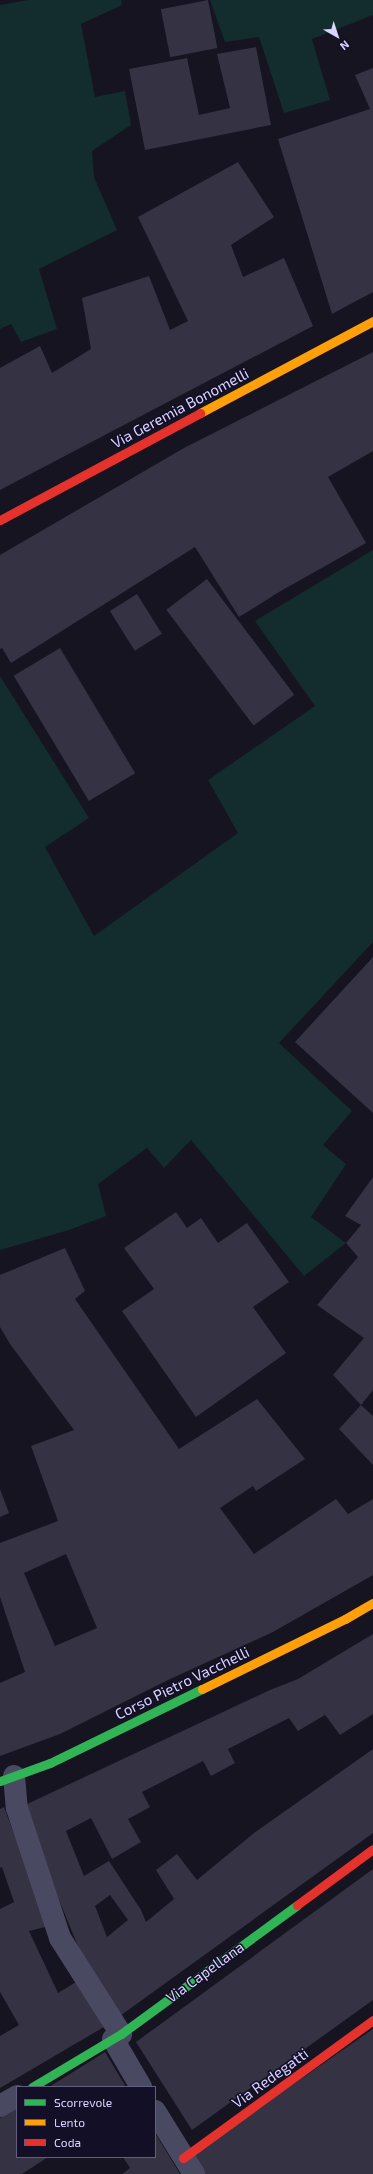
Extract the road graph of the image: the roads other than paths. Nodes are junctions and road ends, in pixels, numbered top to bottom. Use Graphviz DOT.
graph roads {
  1 [pos="373,321"];
  2 [pos="0,520"];
  3 [pos="373,1603"];
  4 [pos="7,1778"];
  5 [pos="373,1849"];
  6 [pos="373,2020"];
  7 [pos="117,2037"];
  8 [pos="34,2086"];
  9 [pos="141,2086"];
  10 [pos="16,2097"];
  11 [pos="0,2106"];
  12 [pos="156,2113"];
  13 [pos="188,2166"];
  1 -- 2 [label="street, Via Geremia Bonomelli"];
  3 -- 4 [label="street, Corso Pietro Vacchelli"];
  4 -- 7 [label="street"];
  5 -- 7 [label="street, Via Capellana"];
  6 -- 13 [label="street, Via Redegatti"];
  7 -- 8 [label="street, Via Capellana"];
  7 -- 9 [label="street"];
  10 -- 11 [label="street"];
  12 -- 13 [label="street"];
}
